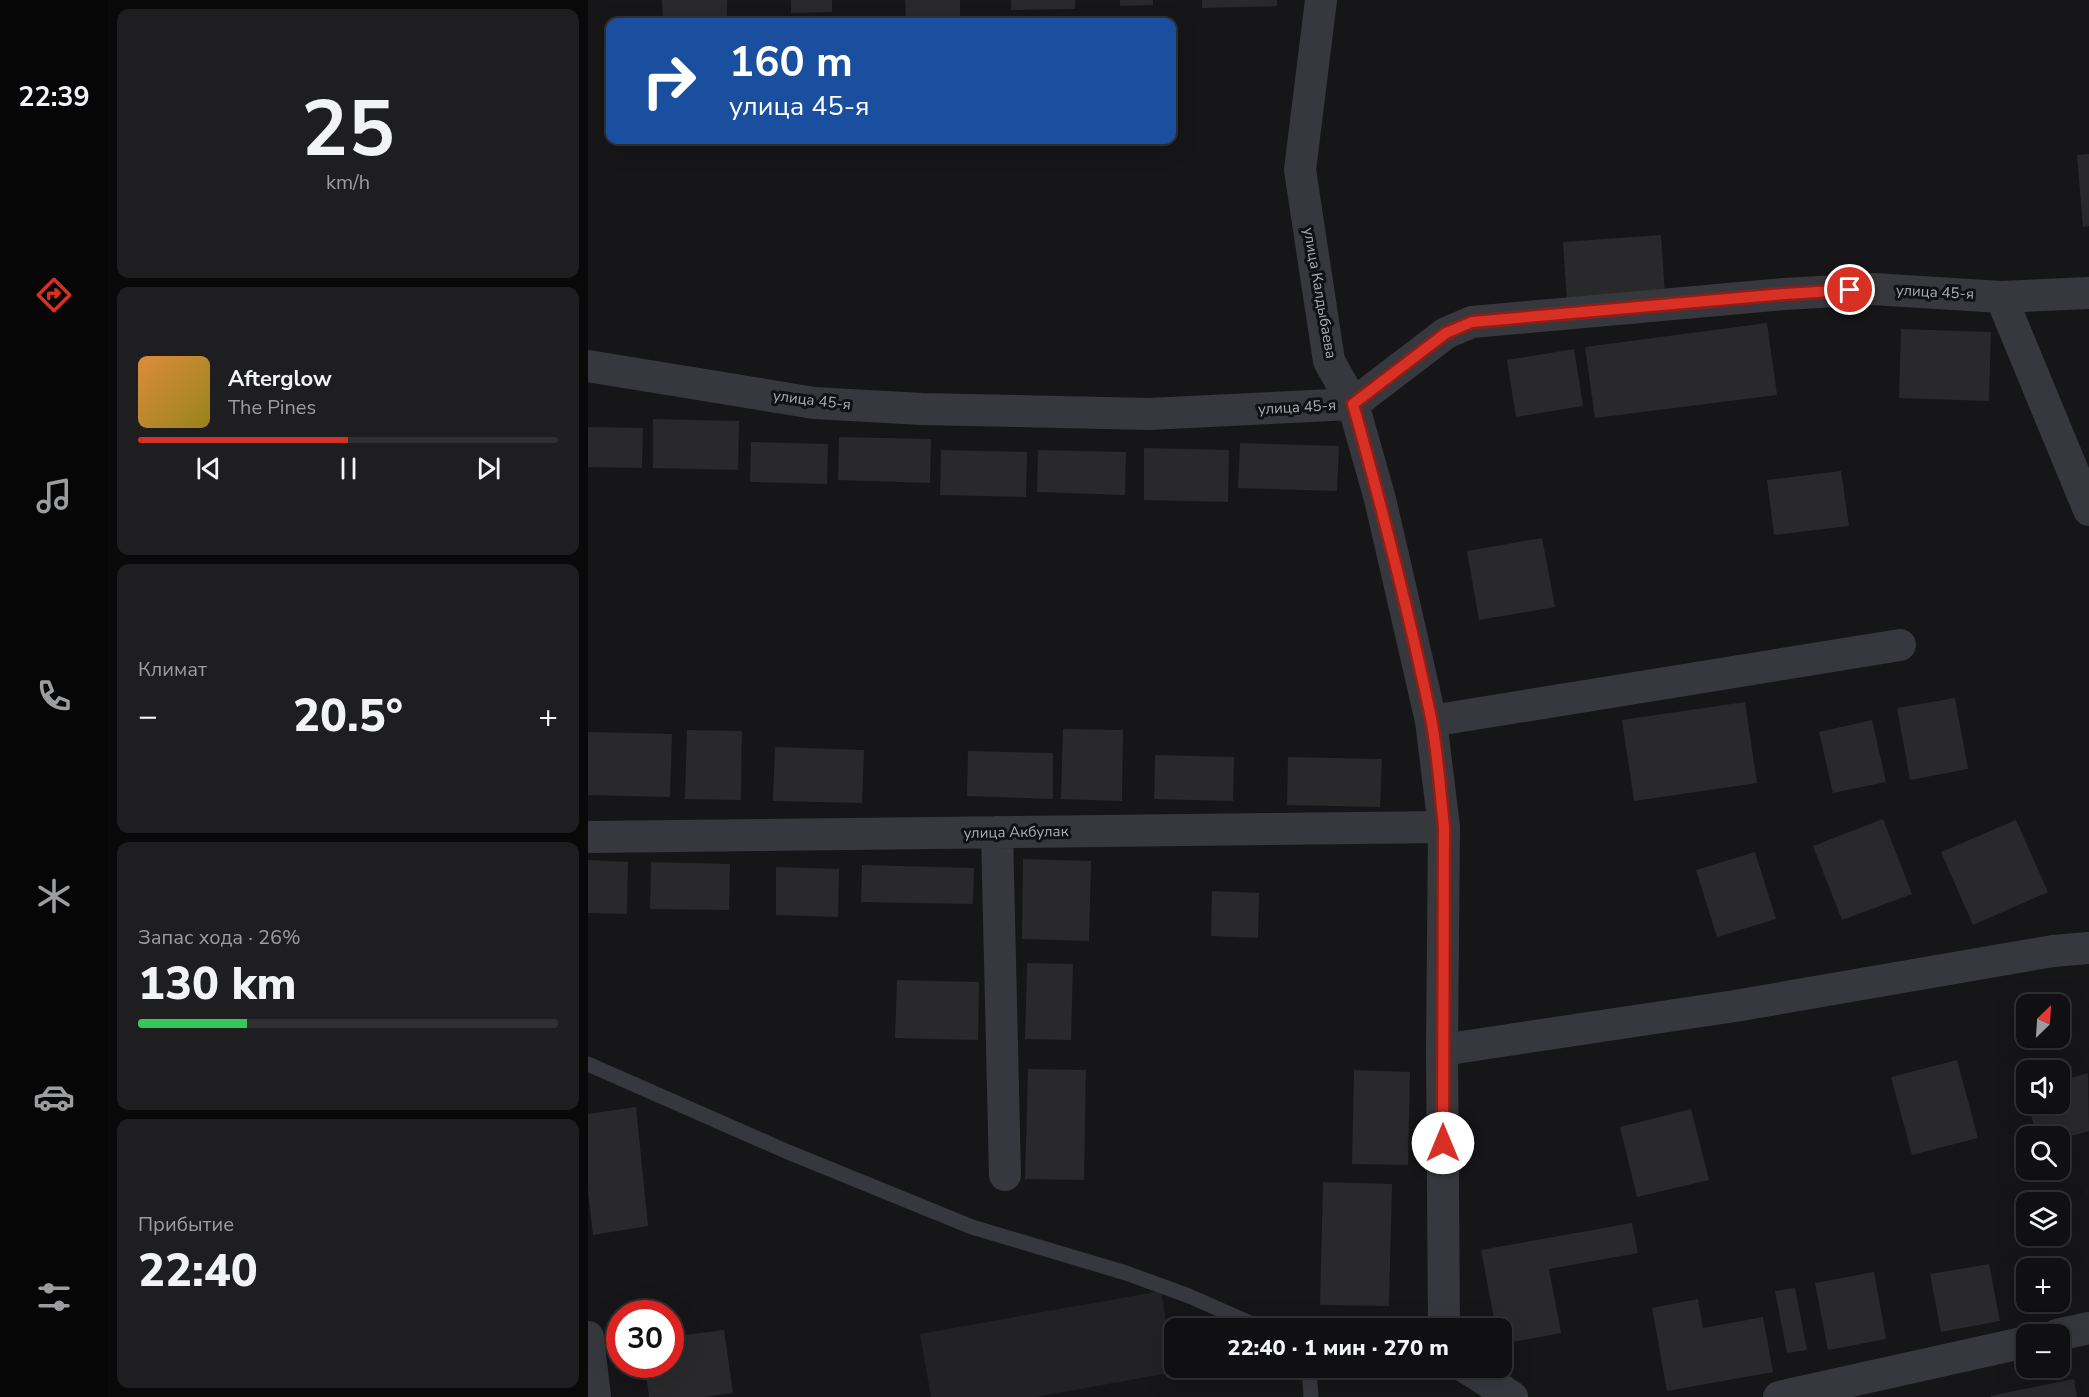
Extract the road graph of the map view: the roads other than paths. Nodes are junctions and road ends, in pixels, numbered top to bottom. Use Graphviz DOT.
graph roads {
  1 [pos="1321,0"];
  2 [pos="2089,293"];
  3 [pos="2001,297"];
  4 [pos="588,366"];
  5 [pos="1353,404"];
  6 [pos="2089,510"];
  7 [pos="1900,645"];
  8 [pos="1431,720"];
  9 [pos="1444,827"];
  10 [pos="997,832"];
  11 [pos="588,837"];
  12 [pos="2089,948"];
  13 [pos="1442,1050"];
  14 [pos="588,1064"];
  15 [pos="1005,1175"];
  16 [pos="1239,1318"];
  17 [pos="1444,1318"];
  18 [pos="2089,1328"];
  19 [pos="2070,1332"];
  20 [pos="588,1337"];
  21 [pos="2016,1344"];
  22 [pos="1310,1378"];
  23 [pos="1483,1378"];
  24 [pos="595,1397"];
  25 [pos="1311,1397"];
  26 [pos="1512,1397"];
  27 [pos="1779,1397"];
  1 -- 5 [label="street, улица Калдыбаева"];
  2 -- 3 [label="street, улица 45-я"];
  3 -- 5 [label="street, улица 45-я"];
  3 -- 6 [label="street"];
  4 -- 5 [label="street, улица 45-я"];
  5 -- 8 [label="street, улица Калдыбаева"];
  7 -- 8 [label="street"];
  8 -- 9 [label="street, улица Калдыбаева"];
  9 -- 10 [label="street, улица Акбулак"];
  9 -- 13 [label="street, улица Калдыбаева"];
  10 -- 11 [label="street, улица Акбулак"];
  10 -- 15 [label="street"];
  12 -- 13 [label="street"];
  13 -- 17 [label="street, улица Калдыбаева"];
  14 -- 16 [label="lane"];
  18 -- 19 [label="street"];
  20 -- 24 [label="street"];
  21 -- 27 [label="street"];
  22 -- 25 [label="lane"];
  23 -- 26 [label="street"];
}
